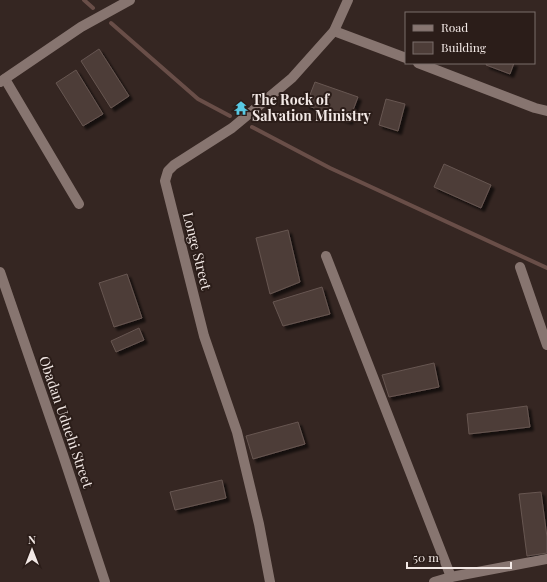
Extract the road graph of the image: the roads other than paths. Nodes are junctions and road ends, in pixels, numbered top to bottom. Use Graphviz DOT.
graph roads {
  1 [pos="130,0"];
  2 [pos="348,0"];
  3 [pos="334,31"];
  4 [pos="405,58"];
  5 [pos="421,64"];
  6 [pos="2,81"];
  7 [pos="547,111"];
  8 [pos="79,204"];
  9 [pos="326,256"];
  10 [pos="520,268"];
  11 [pos="0,272"];
  12 [pos="547,344"];
  13 [pos="547,559"];
  14 [pos="452,577"];
  15 [pos="105,582"];
  16 [pos="270,582"];
  17 [pos="434,582"];
  1 -- 6 [label="street"];
  2 -- 3 [label="street, Longe Street"];
  3 -- 4 [label="street"];
  3 -- 16 [label="street, Longe Street"];
  5 -- 7 [label="street"];
  6 -- 8 [label="street"];
  9 -- 14 [label="street"];
  10 -- 12 [label="street"];
  11 -- 15 [label="street, Obadan Uduehi Street"];
  13 -- 14 [label="street"];
  14 -- 17 [label="street"];
}
